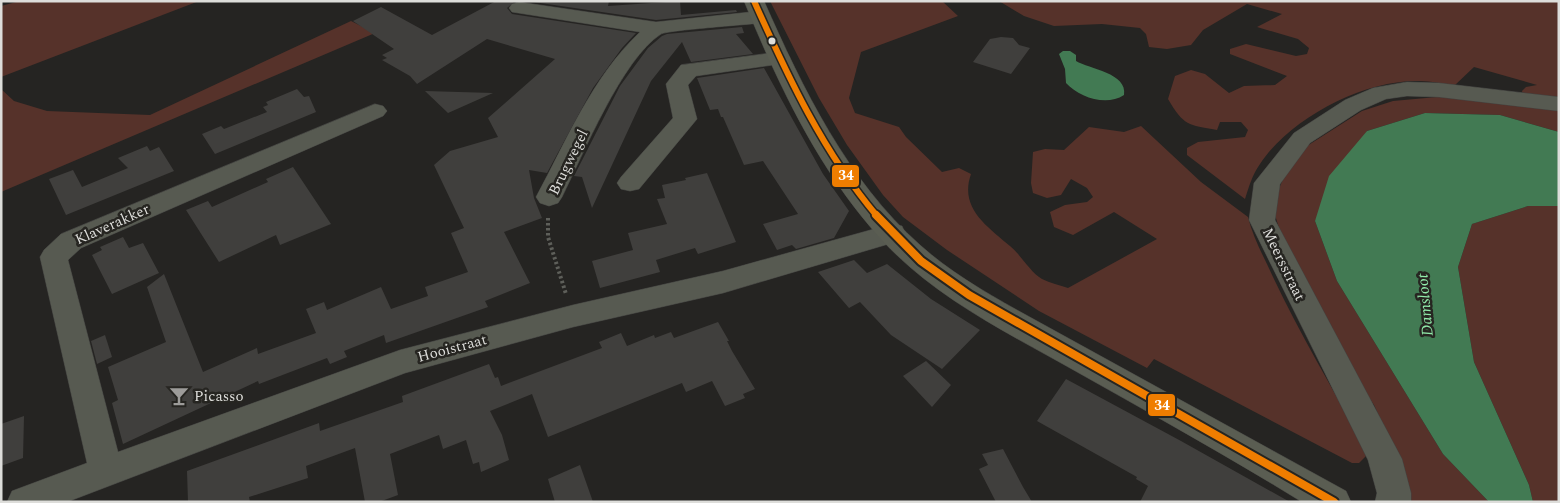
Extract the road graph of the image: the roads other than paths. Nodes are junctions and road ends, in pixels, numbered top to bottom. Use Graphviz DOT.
graph roads {
  1 [pos="519,8"];
  2 [pos="757,9"];
  3 [pos="656,28"];
  4 [pos="779,58"];
  5 [pos="1559,104"];
  6 [pos="375,110"];
  7 [pos="630,183"];
  8 [pos="549,197"];
  9 [pos="892,233"];
  10 [pos="106,470"];
  11 [pos="24,502"];
  12 [pos="1334,502"];
  13 [pos="1393,502"];
  1 -- 3 [label="street"];
  2 -- 3 [label="street"];
  2 -- 4 [label="main road"];
  3 -- 8 [label="street, Brugwegel"];
  4 -- 7 [label="street"];
  4 -- 9 [label="main road"];
  5 -- 13 [label="street, Meersstraat"];
  6 -- 10 [label="street, Klaverakker"];
  9 -- 10 [label="street, Hooistraat"];
  9 -- 12 [label="main road"];
  10 -- 11 [label="street, Hooistraat"];
}
